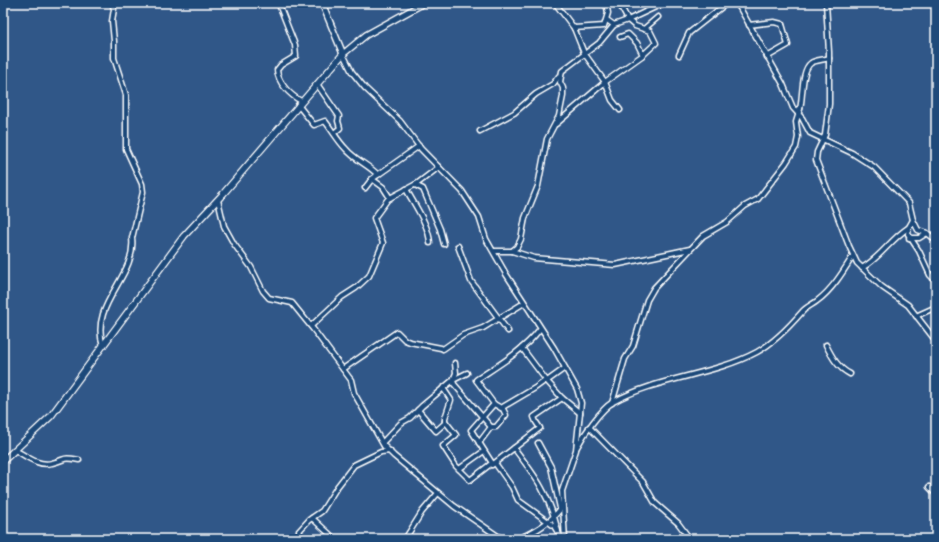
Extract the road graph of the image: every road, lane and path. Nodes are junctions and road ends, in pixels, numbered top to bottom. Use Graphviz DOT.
graph roads {
  1 [pos="112,3"];
  2 [pos="322,3"];
  3 [pos="424,3"];
  4 [pos="555,3"];
  5 [pos="606,3"];
  6 [pos="619,3"];
  7 [pos="664,3"];
  8 [pos="727,3"];
  9 [pos="737,3"];
  10 [pos="826,3"];
  11 [pos="280,7"];
  12 [pos="658,17"];
  13 [pos="607,20"];
  14 [pos="628,20"];
  15 [pos="749,24"];
  16 [pos="614,25"];
  17 [pos="574,28"];
  18 [pos="644,29"];
  19 [pos="620,37"];
  20 [pos="584,53"];
  21 [pos="343,54"];
  22 [pos="643,55"];
  23 [pos="679,55"];
  24 [pos="767,57"];
  25 [pos="829,58"];
  26 [pos="560,76"];
  27 [pos="605,82"];
  28 [pos="317,84"];
  29 [pos="299,103"];
  30 [pos="794,108"];
  31 [pos="800,109"];
  32 [pos="620,110"];
  33 [pos="798,114"];
  34 [pos="555,126"];
  35 [pos="480,131"];
  36 [pos="334,133"];
  37 [pos="823,139"];
  38 [pos="419,146"];
  39 [pos="439,167"];
  40 [pos="378,175"];
  41 [pos="372,179"];
  42 [pos="415,185"];
  43 [pos="365,188"];
  44 [pos="406,190"];
  45 [pos="390,198"];
  46 [pos="218,200"];
  47 [pos="912,220"];
  48 [pos="908,227"];
  49 [pos="927,233"];
  50 [pos="909,238"];
  51 [pos="936,240"];
  52 [pos="430,243"];
  53 [pos="444,244"];
  54 [pos="458,246"];
  55 [pos="691,249"];
  56 [pos="494,251"];
  57 [pos="512,251"];
  58 [pos="853,256"];
  59 [pos="862,268"];
  60 [pos="936,281"];
  61 [pos="524,303"];
  62 [pos="936,306"];
  63 [pos="916,316"];
  64 [pos="500,318"];
  65 [pos="311,326"];
  66 [pos="540,329"];
  67 [pos="508,331"];
  68 [pos="936,341"];
  69 [pos="826,345"];
  70 [pos="103,346"];
  71 [pos="522,348"];
  72 [pos="455,363"];
  73 [pos="565,368"];
  74 [pos="343,369"];
  75 [pos="467,373"];
  76 [pos="850,374"];
  77 [pos="453,380"];
  78 [pos="546,380"];
  79 [pos="443,388"];
  80 [pos="562,398"];
  81 [pos="612,403"];
  82 [pos="494,404"];
  83 [pos="501,408"];
  84 [pos="418,410"];
  85 [pos="580,413"];
  86 [pos="483,418"];
  87 [pos="445,421"];
  88 [pos="491,427"];
  89 [pos="589,427"];
  90 [pos="383,442"];
  91 [pos="479,443"];
  92 [pos="538,443"];
  93 [pos="514,448"];
  94 [pos="15,450"];
  95 [pos="576,450"];
  96 [pos="390,451"];
  97 [pos="484,451"];
  98 [pos="79,460"];
  99 [pos="3,461"];
  100 [pos="493,464"];
  101 [pos="459,469"];
  102 [pos="929,487"];
  103 [pos="438,493"];
  104 [pos="936,494"];
  105 [pos="561,508"];
  106 [pos="555,516"];
  107 [pos="312,518"];
  108 [pos="548,522"];
  109 [pos="559,534"];
  110 [pos="301,538"];
  111 [pos="565,538"];
  112 [pos="335,539"];
  113 [pos="405,539"];
  114 [pos="502,539"];
  115 [pos="518,539"];
  116 [pos="690,539"];
  1 -- 70 [label="street"];
  2 -- 21 [label="street"];
  3 -- 21 [label="street"];
  4 -- 17 [label="street"];
  5 -- 13 [label="street"];
  6 -- 14 [label="street"];
  7 -- 14 [label="street"];
  8 -- 23 [label="street"];
  9 -- 15 [label="street"];
  10 -- 25 [label="street"];
  11 -- 29 [label="street"];
  12 -- 18 [label="street"];
  13 -- 16 [label="street"];
  13 -- 17 [label="street"];
  14 -- 16 [label="street"];
  14 -- 18 [label="street"];
  15 -- 24 [label="street"];
  15 -- 24 [label="street"];
  16 -- 20 [label="street"];
  17 -- 20 [label="street"];
  18 -- 22 [label="street"];
  19 -- 22 [label="street"];
  20 -- 26 [label="street"];
  20 -- 27 [label="street"];
  21 -- 28 [label="main road"];
  21 -- 38 [label="street"];
  22 -- 27 [label="street"];
  24 -- 30 [label="street"];
  25 -- 31 [label="street"];
  25 -- 37 [label="street"];
  26 -- 34 [label="street"];
  26 -- 35 [label="street"];
  27 -- 32 [label="street"];
  27 -- 34 [label="street"];
  28 -- 29 [label="main road"];
  28 -- 36 [label="street"];
  29 -- 36 [label="street"];
  29 -- 46 [label="main road"];
  30 -- 31 [label="street"];
  30 -- 33 [label="street"];
  31 -- 33 [label="street"];
  33 -- 37 [label="street"];
  33 -- 55 [label="street"];
  34 -- 57 [label="street"];
  36 -- 40 [label="street"];
  37 -- 47 [label="street"];
  37 -- 58 [label="street"];
  38 -- 39 [label="street"];
  38 -- 40 [label="street"];
  39 -- 42 [label="street"];
  39 -- 56 [label="street"];
  40 -- 41 [label="street"];
  41 -- 43 [label="street"];
  41 -- 45 [label="street"];
  42 -- 44 [label="street"];
  42 -- 53 [label="street"];
  44 -- 45 [label="street"];
  44 -- 52 [label="street"];
  45 -- 65 [label="street"];
  46 -- 65 [label="street"];
  46 -- 70 [label="main road"];
  47 -- 48 [label="street"];
  47 -- 49 [label="street"];
  48 -- 50 [label="street"];
  48 -- 59 [label="street"];
  49 -- 50 [label="street"];
  49 -- 51 [label="street"];
  50 -- 60 [label="street"];
  54 -- 64 [label="street"];
  55 -- 57 [label="street"];
  55 -- 81 [label="street"];
  56 -- 57 [label="street"];
  56 -- 61 [label="street"];
  58 -- 59 [label="street"];
  58 -- 81 [label="street"];
  59 -- 63 [label="street"];
  61 -- 64 [label="street"];
  61 -- 66 [label="street"];
  62 -- 63 [label="street"];
  63 -- 68 [label="street"];
  64 -- 67 [label="street"];
  64 -- 74 [label="street"];
  65 -- 74 [label="street"];
  66 -- 71 [label="street"];
  66 -- 73 [label="street"];
  69 -- 76 [label="street"];
  70 -- 94 [label="main road"];
  71 -- 78 [label="street"];
  71 -- 82 [label="street"];
  72 -- 77 [label="street"];
  73 -- 78 [label="street"];
  73 -- 85 [label="street"];
  74 -- 90 [label="street"];
  75 -- 77 [label="street"];
  77 -- 79 [label="street"];
  77 -- 86 [label="street"];
  78 -- 80 [label="street"];
  78 -- 83 [label="street"];
  79 -- 84 [label="street"];
  79 -- 87 [label="street"];
  80 -- 85 [label="street"];
  80 -- 93 [label="street"];
  81 -- 89 [label="street"];
  82 -- 83 [label="street"];
  82 -- 86 [label="street"];
  83 -- 88 [label="street"];
  84 -- 87 [label="street"];
  84 -- 90 [label="street"];
  85 -- 95 [label="street"];
  86 -- 88 [label="street"];
  86 -- 91 [label="street"];
  87 -- 101 [label="street"];
  88 -- 91 [label="street"];
  89 -- 95 [label="street"];
  89 -- 116 [label="street"];
  90 -- 96 [label="street"];
  91 -- 97 [label="street"];
  92 -- 105 [label="street"];
  93 -- 100 [label="street"];
  93 -- 106 [label="street"];
  94 -- 98 [label="street"];
  94 -- 99 [label="main road"];
  95 -- 105 [label="street"];
  96 -- 103 [label="street"];
  96 -- 107 [label="street"];
  97 -- 100 [label="street"];
  97 -- 101 [label="street"];
  100 -- 101 [label="street"];
  100 -- 108 [label="street"];
  102 -- 104 [label="street"];
  103 -- 113 [label="street"];
  103 -- 114 [label="street"];
  105 -- 106 [label="street"];
  105 -- 111 [label="street"];
  106 -- 108 [label="street"];
  106 -- 109 [label="street"];
  107 -- 110 [label="street"];
  107 -- 112 [label="street"];
  108 -- 109 [label="street"];
  108 -- 115 [label="street"];
  109 -- 111 [label="street"];
}
